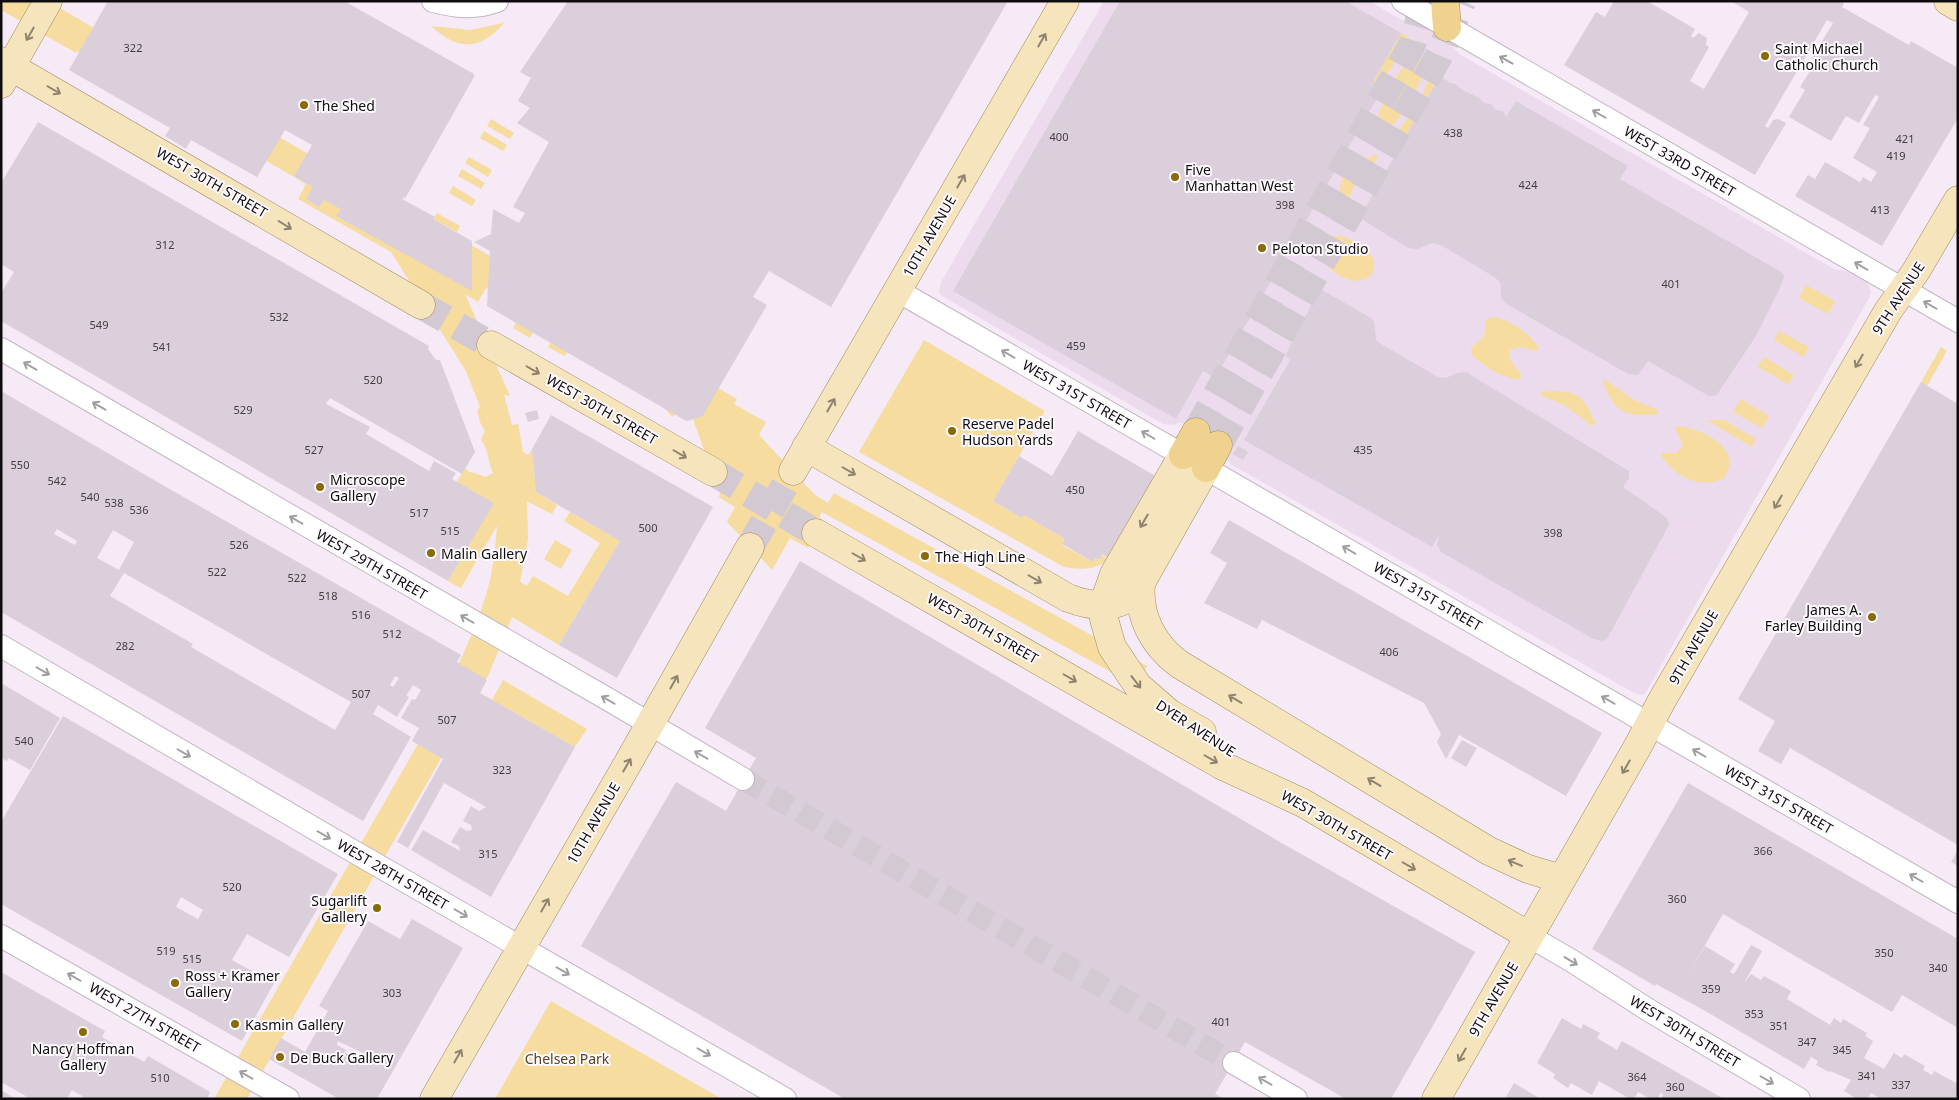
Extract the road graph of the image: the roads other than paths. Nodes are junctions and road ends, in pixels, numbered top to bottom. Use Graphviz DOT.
graph roads {
  1 [pos="48,1"];
  2 [pos="433,1"];
  3 [pos="497,1"];
  4 [pos="1065,1"];
  5 [pos="1403,1"];
  6 [pos="1948,1"];
  7 [pos="1958,7"];
  8 [pos="1446,14"];
  9 [pos="5,70"];
  10 [pos="1958,200"];
  11 [pos="1903,290"];
  12 [pos="898,291"];
  13 [pos="422,305"];
  14 [pos="1958,321"];
  15 [pos="491,345"];
  16 [pos="1,349"];
  17 [pos="806,447"];
  18 [pos="1207,448"];
  19 [pos="1183,455"];
  20 [pos="793,471"];
  21 [pos="712,472"];
  22 [pos="816,533"];
  23 [pos="750,547"];
  24 [pos="1141,584"];
  25 [pos="1104,606"];
  26 [pos="1,646"];
  27 [pos="650,725"];
  28 [pos="1650,725"];
  29 [pos="743,780"];
  30 [pos="1303,803"];
  31 [pos="1561,879"];
  32 [pos="1958,902"];
  33 [pos="1,936"];
  34 [pos="1529,936"];
  35 [pos="520,947"];
  36 [pos="1234,1063"];
  37 [pos="288,1099"];
  38 [pos="434,1099"];
  39 [pos="785,1099"];
  40 [pos="1296,1099"];
  41 [pos="1436,1099"];
  42 [pos="1799,1099"];
  1 -- 9 [label="main road, one-way"];
  2 -- 3 [label="street"];
  12 -- 4 [label="main road, 10TH AVENUE, one-way"];
  5 -- 8 [label="street, WEST 33RD STREET"];
  6 -- 7 [label="main road"];
  11 -- 8 [label="street, WEST 33RD STREET, one-way"];
  9 -- 13 [label="main road, WEST 30TH STREET, one-way"];
  10 -- 11 [label="main road, 9TH AVENUE"];
  14 -- 11 [label="street, WEST 33RD STREET, one-way"];
  11 -- 28 [label="main road, 9TH AVENUE, one-way"];
  17 -- 12 [label="main road, 10TH AVENUE, one-way"];
  19 -- 12 [label="street, WEST 31ST STREET, one-way"];
  15 -- 21 [label="main road, WEST 30TH STREET, one-way"];
  27 -- 16 [label="street, WEST 29TH STREET, one-way"];
  17 -- 20 [label="main road, 10TH AVENUE"];
  17 -- 25 [label="main road, one-way"];
  18 -- 19 [label="highway"];
  18 -- 24 [label="main road"];
  28 -- 18 [label="street, WEST 31ST STREET, one-way"];
  19 -- 25 [label="main road, DYER AVENUE, one-way"];
  22 -- 30 [label="main road, WEST 30TH STREET, one-way"];
  27 -- 23 [label="main road, 10TH AVENUE, one-way"];
  24 -- 25 [label="main road"];
  31 -- 24 [label="main road, one-way"];
  25 -- 30 [label="main road, DYER AVENUE, one-way"];
  26 -- 35 [label="street, WEST 28TH STREET, one-way"];
  29 -- 27 [label="street, WEST 29TH STREET, one-way"];
  35 -- 27 [label="main road, 10TH AVENUE, one-way"];
  28 -- 31 [label="main road, 9TH AVENUE, one-way"];
  32 -- 28 [label="street, WEST 31ST STREET, one-way"];
  30 -- 34 [label="main road, WEST 30TH STREET, one-way"];
  31 -- 34 [label="main road, 9TH AVENUE"];
  37 -- 33 [label="street, WEST 27TH STREET, one-way"];
  34 -- 41 [label="main road, 9TH AVENUE, one-way"];
  34 -- 42 [label="street, WEST 30TH STREET, one-way"];
  38 -- 35 [label="main road, 10TH AVENUE, one-way"];
  35 -- 39 [label="street, WEST 28TH STREET, one-way"];
  40 -- 36 [label="street, one-way"];
}
